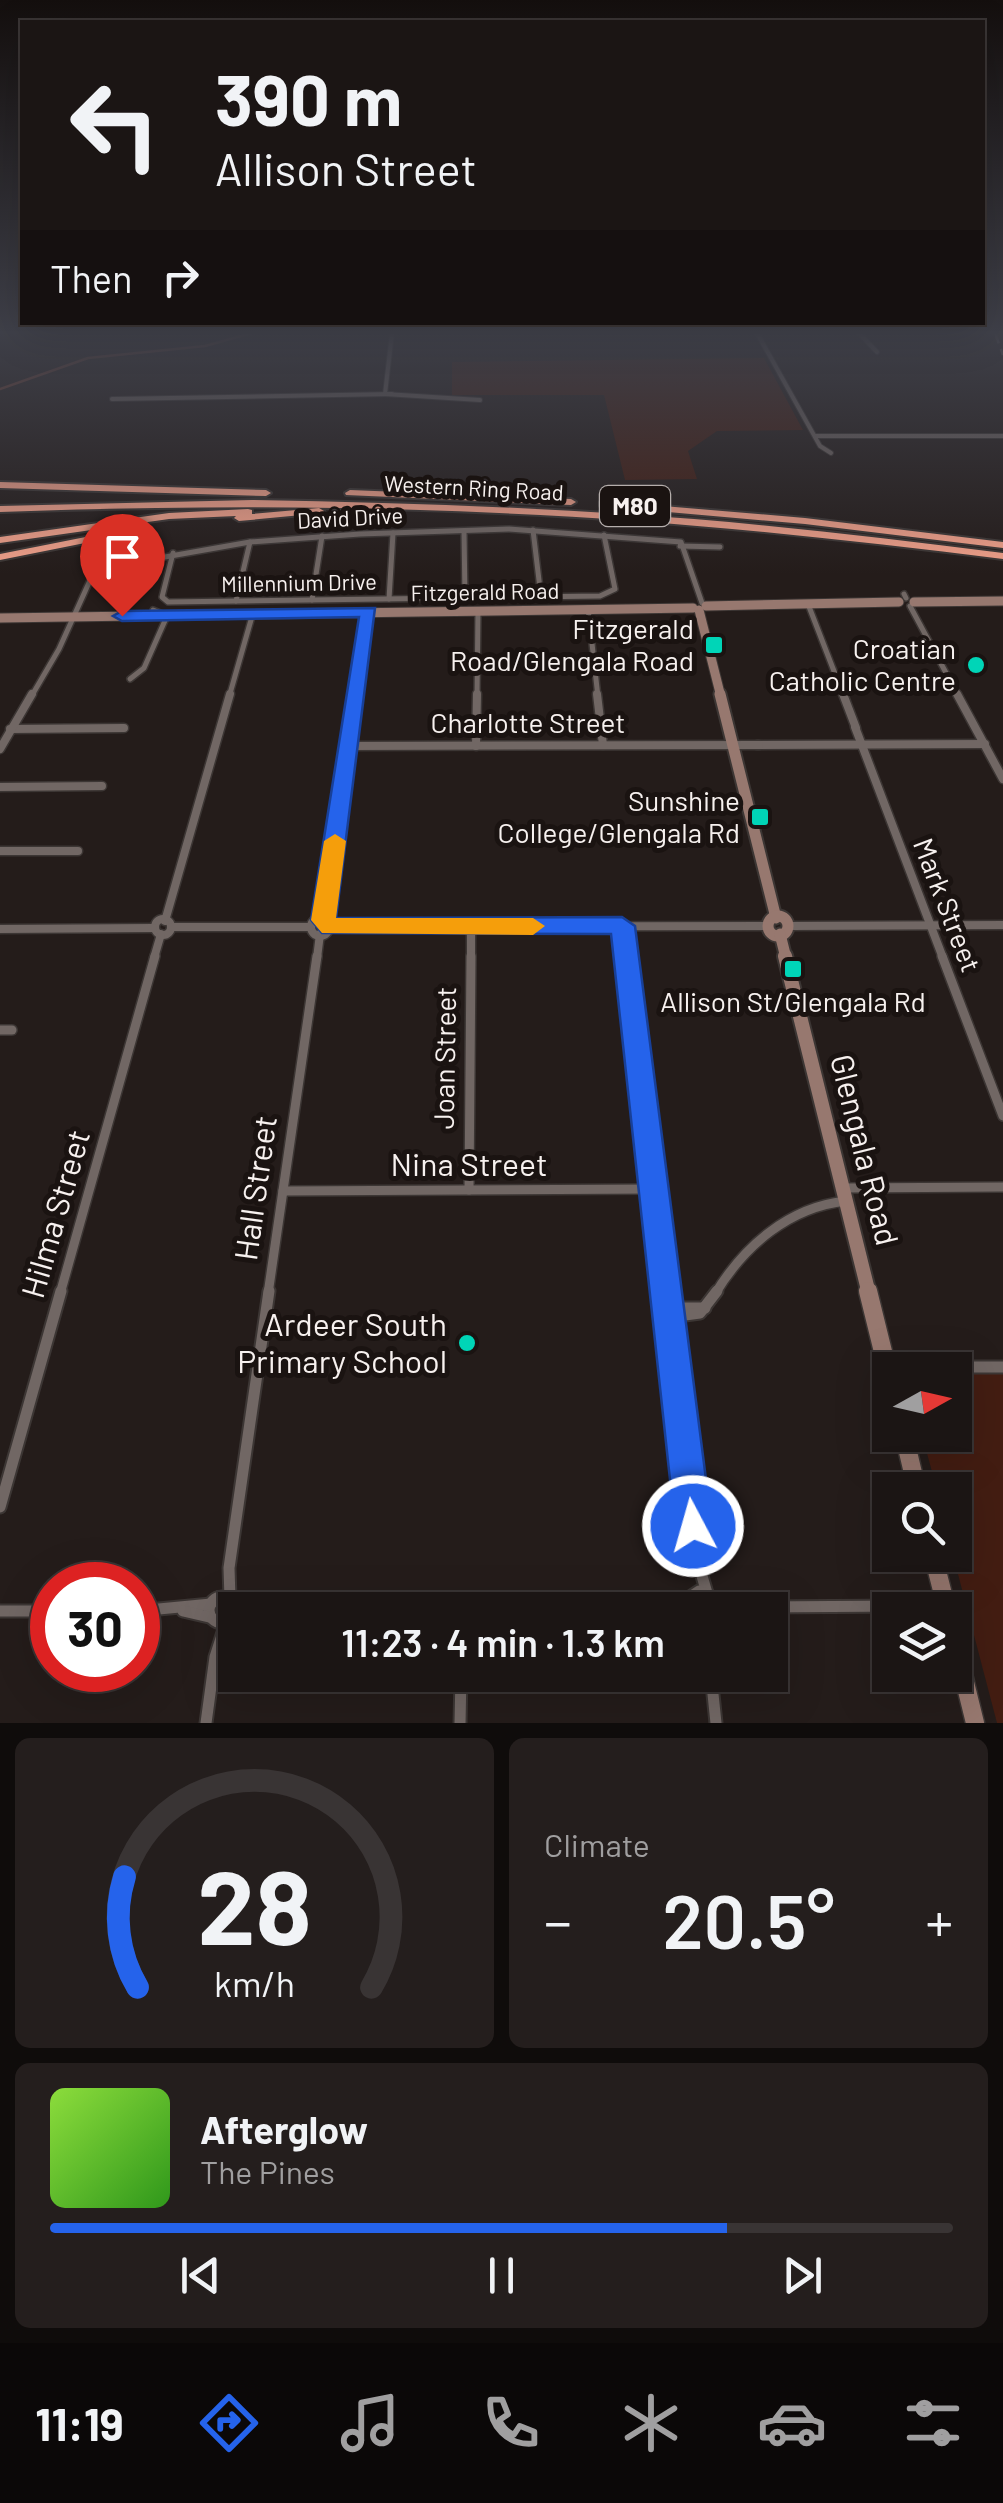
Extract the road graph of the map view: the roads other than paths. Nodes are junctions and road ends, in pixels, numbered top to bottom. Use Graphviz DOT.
graph roads {
  1 [pos="802,413"];
  2 [pos="815,436"];
  3 [pos="1003,438"];
  4 [pos="831,452"];
  5 [pos="0,485"];
  6 [pos="266,493"];
  7 [pos="0,500"];
  8 [pos="0,509"];
  9 [pos="497,510"];
  10 [pos="319,511"];
  11 [pos="464,530"];
  12 [pos="533,530"];
  13 [pos="393,533"];
  14 [pos="604,535"];
  15 [pos="322,536"];
  16 [pos="0,540"];
  17 [pos="250,542"];
  18 [pos="1003,545"];
  19 [pos="683,547"];
  20 [pos="720,547"];
  21 [pos="173,553"];
  22 [pos="1003,556"];
  23 [pos="0,557"];
  24 [pos="541,596"];
  25 [pos="465,598"];
  26 [pos="389,599"];
  27 [pos="312,600"];
  28 [pos="906,601"];
  29 [pos="1003,601"];
  30 [pos="236,602"];
  31 [pos="697,604"];
  32 [pos="808,604"];
  33 [pos="588,608"];
  34 [pos="478,610"];
  35 [pos="368,612"];
  36 [pos="153,613"];
  37 [pos="0,614"];
  38 [pos="253,614"];
  39 [pos="75,616"];
  40 [pos="164,620"];
  41 [pos="130,679"];
  42 [pos="124,728"];
  43 [pos="10,729"];
  44 [pos="862,744"];
  45 [pos="984,744"];
  46 [pos="604,745"];
  47 [pos="733,745"];
  48 [pos="348,746"];
  49 [pos="476,746"];
  50 [pos="0,749"];
  51 [pos="1003,779"];
  52 [pos="102,786"];
  53 [pos="0,787"];
  54 [pos="0,851"];
  55 [pos="78,851"];
  56 [pos="1003,925"];
  57 [pos="622,926"];
  58 [pos="778,926"];
  59 [pos="930,926"];
  60 [pos="163,927"];
  61 [pos="309,927"];
  62 [pos="325,927"];
  63 [pos="471,927"];
  64 [pos="0,929"];
  65 [pos="0,1030"];
  66 [pos="12,1030"];
  67 [pos="1003,1116"];
  68 [pos="1003,1187"];
  69 [pos="655,1189"];
  70 [pos="469,1190"];
  71 [pos="283,1191"];
  72 [pos="844,1195"];
  73 [pos="669,1312"];
  74 [pos="883,1352"];
  75 [pos="1003,1367"];
  76 [pos="972,1369"];
  77 [pos="0,1507"];
  78 [pos="225,1592"];
  79 [pos="701,1592"];
  80 [pos="872,1606"];
  81 [pos="788,1607"];
  82 [pos="160,1610"];
  83 [pos="0,1611"];
  84 [pos="30,1611"];
  85 [pos="218,1611"];
  86 [pos="218,1640"];
  87 [pos="461,1692"];
  88 [pos="712,1692"];
  89 [pos="967,1692"];
  90 [pos="206,1723"];
  91 [pos="460,1723"];
  92 [pos="716,1723"];
  93 [pos="975,1723"];
  1 -- 2 [label="street"];
  2 -- 3 [label="street"];
  2 -- 4 [label="street"];
  5 -- 6 [label="highway"];
  6 -- 7 [label="highway, Western Ring Road / M80"];
  6 -- 18 [label="highway, Western Ring Road / M80"];
  8 -- 9 [label="highway, Western Ring Road / M80"];
  9 -- 10 [label="highway"];
  9 -- 22 [label="highway, Western Ring Road / M80"];
  10 -- 16 [label="highway"];
  10 -- 23 [label="highway"];
  11 -- 12 [label="street, David Drive"];
  11 -- 13 [label="street, David Drive"];
  11 -- 25 [label="street"];
  12 -- 14 [label="street, David Drive"];
  12 -- 24 [label="street"];
  13 -- 15 [label="street, David Drive"];
  13 -- 26 [label="street"];
  14 -- 19 [label="street, David Drive"];
  14 -- 24 [label="street, Millennium Drive"];
  15 -- 17 [label="street, David Drive"];
  15 -- 27 [label="street"];
  17 -- 21 [label="street, David Drive"];
  17 -- 30 [label="street"];
  19 -- 20 [label="street"];
  19 -- 31 [label="street"];
  21 -- 30 [label="street, Millennium Drive"];
  21 -- 39 [label="street, David Drive"];
  24 -- 25 [label="street, Millennium Drive"];
  25 -- 26 [label="street, Millennium Drive"];
  26 -- 27 [label="street, Millennium Drive"];
  27 -- 30 [label="street, Millennium Drive"];
  28 -- 29 [label="street, Fitzgerald Road"];
  28 -- 32 [label="street, Fitzgerald Road"];
  28 -- 45 [label="street"];
  31 -- 32 [label="street, Fitzgerald Road"];
  31 -- 33 [label="street, Fitzgerald Road"];
  31 -- 47 [label="street, Glengala Road"];
  32 -- 44 [label="street, Mark Street"];
  33 -- 34 [label="street, Fitzgerald Road"];
  33 -- 46 [label="street"];
  34 -- 35 [label="street, Fitzgerald Road"];
  34 -- 49 [label="street"];
  35 -- 38 [label="street, Fitzgerald Road"];
  35 -- 48 [label="street, Hall Street"];
  36 -- 38 [label="street, Fitzgerald Road"];
  36 -- 39 [label="street, Fitzgerald Road"];
  36 -- 40 [label="street, Fitzgerald Road"];
  37 -- 39 [label="street, Fitzgerald Road"];
  38 -- 40 [label="street, Fitzgerald Road"];
  38 -- 60 [label="street, Hilma Street"];
  39 -- 43 [label="street, David Drive"];
  40 -- 41 [label="street"];
  42 -- 43 [label="street"];
  43 -- 50 [label="street, David Drive"];
  44 -- 45 [label="street, Charlotte Street"];
  44 -- 47 [label="street, Charlotte Street"];
  44 -- 59 [label="street, Mark Street"];
  45 -- 51 [label="street"];
  46 -- 47 [label="street, Charlotte Street"];
  46 -- 49 [label="street, Charlotte Street"];
  47 -- 58 [label="street, Glengala Road"];
  48 -- 49 [label="street, Charlotte Street"];
  48 -- 62 [label="street, Hall Street"];
  52 -- 53 [label="street"];
  54 -- 55 [label="street"];
  56 -- 59 [label="street"];
  57 -- 58 [label="street"];
  57 -- 63 [label="street"];
  57 -- 69 [label="street"];
  58 -- 59 [label="street"];
  58 -- 72 [label="street, Glengala Road"];
  59 -- 67 [label="street, Mark Street"];
  60 -- 61 [label="street"];
  60 -- 64 [label="street"];
  60 -- 77 [label="street, Hilma Street"];
  61 -- 62 [label="street"];
  61 -- 62 [label="street"];
  62 -- 63 [label="street"];
  62 -- 71 [label="street, Hall Street"];
  63 -- 70 [label="street, Joan Street"];
  65 -- 66 [label="street"];
  68 -- 72 [label="street"];
  69 -- 70 [label="street, Nina Street"];
  69 -- 73 [label="street"];
  70 -- 71 [label="street, Nina Street"];
  71 -- 78 [label="street, Hall Street"];
  72 -- 73 [label="street"];
  72 -- 74 [label="street, Glengala Road"];
  73 -- 79 [label="street"];
  75 -- 76 [label="street"];
  80 -- 81 [label="street"];
  82 -- 85 [label="street"];
  83 -- 84 [label="street"];
  86 -- 90 [label="street, Hall Street"];
  87 -- 91 [label="street"];
  88 -- 92 [label="street"];
  89 -- 93 [label="street"];
}
